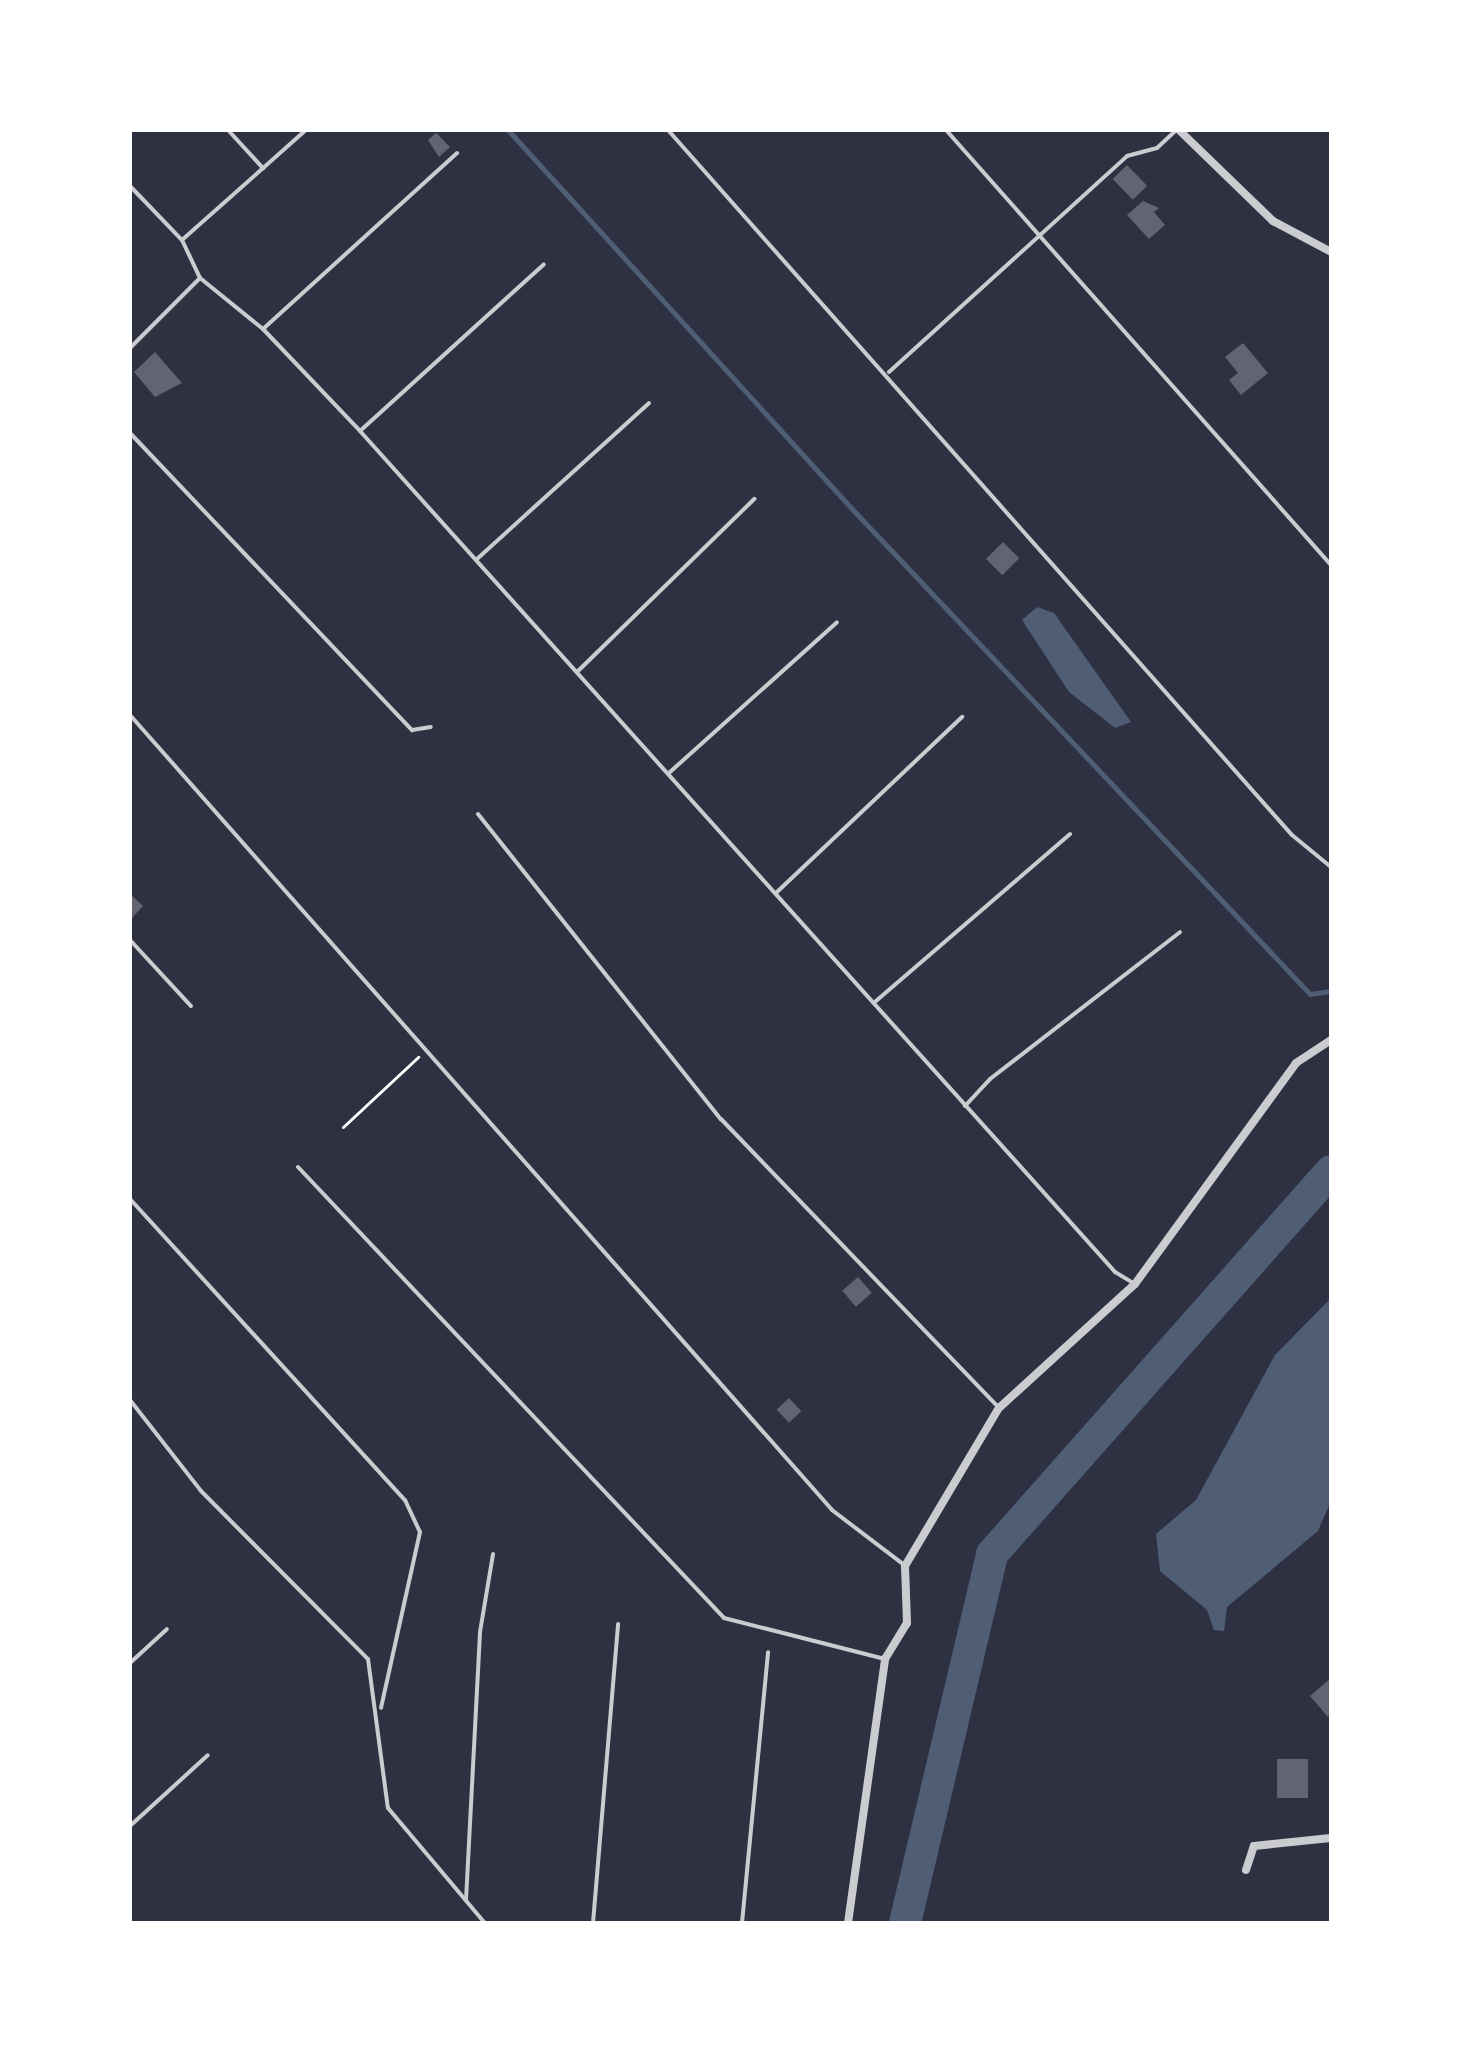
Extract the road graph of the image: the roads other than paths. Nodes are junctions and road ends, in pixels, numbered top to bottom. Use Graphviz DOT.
graph roads {
  1 [pos="228,130"];
  2 [pos="306,130"];
  3 [pos="668,130"];
  4 [pos="946,130"];
  5 [pos="1178,130"];
  6 [pos="457,153"];
  7 [pos="263,168"];
  8 [pos="130,186"];
  9 [pos="1042,234"];
  10 [pos="182,240"];
  11 [pos="1331,252"];
  12 [pos="544,264"];
  13 [pos="200,278"];
  14 [pos="263,329"];
  15 [pos="130,348"];
  16 [pos="889,372"];
  17 [pos="649,403"];
  18 [pos="360,431"];
  19 [pos="130,433"];
  20 [pos="754,499"];
  21 [pos="477,559"];
  22 [pos="1331,565"];
  23 [pos="837,622"];
  24 [pos="577,672"];
  25 [pos="130,715"];
  26 [pos="962,717"];
  27 [pos="431,727"];
  28 [pos="670,772"];
  29 [pos="478,814"];
  30 [pos="1070,834"];
  31 [pos="1331,867"];
  32 [pos="777,892"];
  33 [pos="1180,932"];
  34 [pos="130,940"];
  35 [pos="876,1001"];
  36 [pos="191,1006"];
  37 [pos="1331,1040"];
  38 [pos="965,1106"];
  39 [pos="298,1167"];
  40 [pos="130,1199"];
  41 [pos="1135,1284"];
  42 [pos="130,1400"];
  43 [pos="999,1408"];
  44 [pos="493,1554"];
  45 [pos="905,1566"];
  46 [pos="618,1624"];
  47 [pos="167,1629"];
  48 [pos="768,1652"];
  49 [pos="885,1659"];
  50 [pos="130,1663"];
  51 [pos="380,1710"];
  52 [pos="208,1755"];
  53 [pos="130,1826"];
  54 [pos="1331,1838"];
  55 [pos="1246,1870"];
  56 [pos="466,1900"];
  57 [pos="485,1923"];
  58 [pos="593,1923"];
  59 [pos="742,1923"];
  60 [pos="848,1923"];
  1 -- 7 [label="lane"];
  2 -- 7 [label="lane"];
  3 -- 16 [label="lane"];
  4 -- 9 [label="lane"];
  5 -- 9 [label="lane"];
  5 -- 11 [label="street"];
  6 -- 14 [label="lane"];
  7 -- 10 [label="lane"];
  8 -- 10 [label="lane"];
  9 -- 16 [label="lane"];
  9 -- 22 [label="lane"];
  10 -- 13 [label="lane"];
  12 -- 18 [label="lane"];
  13 -- 14 [label="lane"];
  13 -- 15 [label="lane"];
  14 -- 18 [label="lane"];
  16 -- 31 [label="lane"];
  17 -- 21 [label="lane"];
  18 -- 21 [label="lane"];
  19 -- 27 [label="lane"];
  20 -- 24 [label="lane"];
  21 -- 24 [label="lane"];
  23 -- 28 [label="lane"];
  24 -- 28 [label="lane"];
  25 -- 45 [label="lane"];
  26 -- 32 [label="lane"];
  28 -- 32 [label="lane"];
  29 -- 43 [label="lane"];
  30 -- 35 [label="lane"];
  32 -- 35 [label="lane"];
  33 -- 38 [label="lane"];
  34 -- 36 [label="lane"];
  35 -- 38 [label="lane"];
  37 -- 41 [label="street"];
  38 -- 41 [label="lane"];
  39 -- 49 [label="lane"];
  40 -- 51 [label="lane"];
  41 -- 43 [label="street"];
  42 -- 51 [label="lane"];
  43 -- 45 [label="street"];
  44 -- 56 [label="lane"];
  45 -- 49 [label="street"];
  46 -- 58 [label="lane"];
  47 -- 50 [label="lane"];
  48 -- 59 [label="lane"];
  49 -- 60 [label="street"];
  51 -- 56 [label="lane"];
  52 -- 53 [label="lane"];
  54 -- 55 [label="street"];
  56 -- 57 [label="lane"];
}
